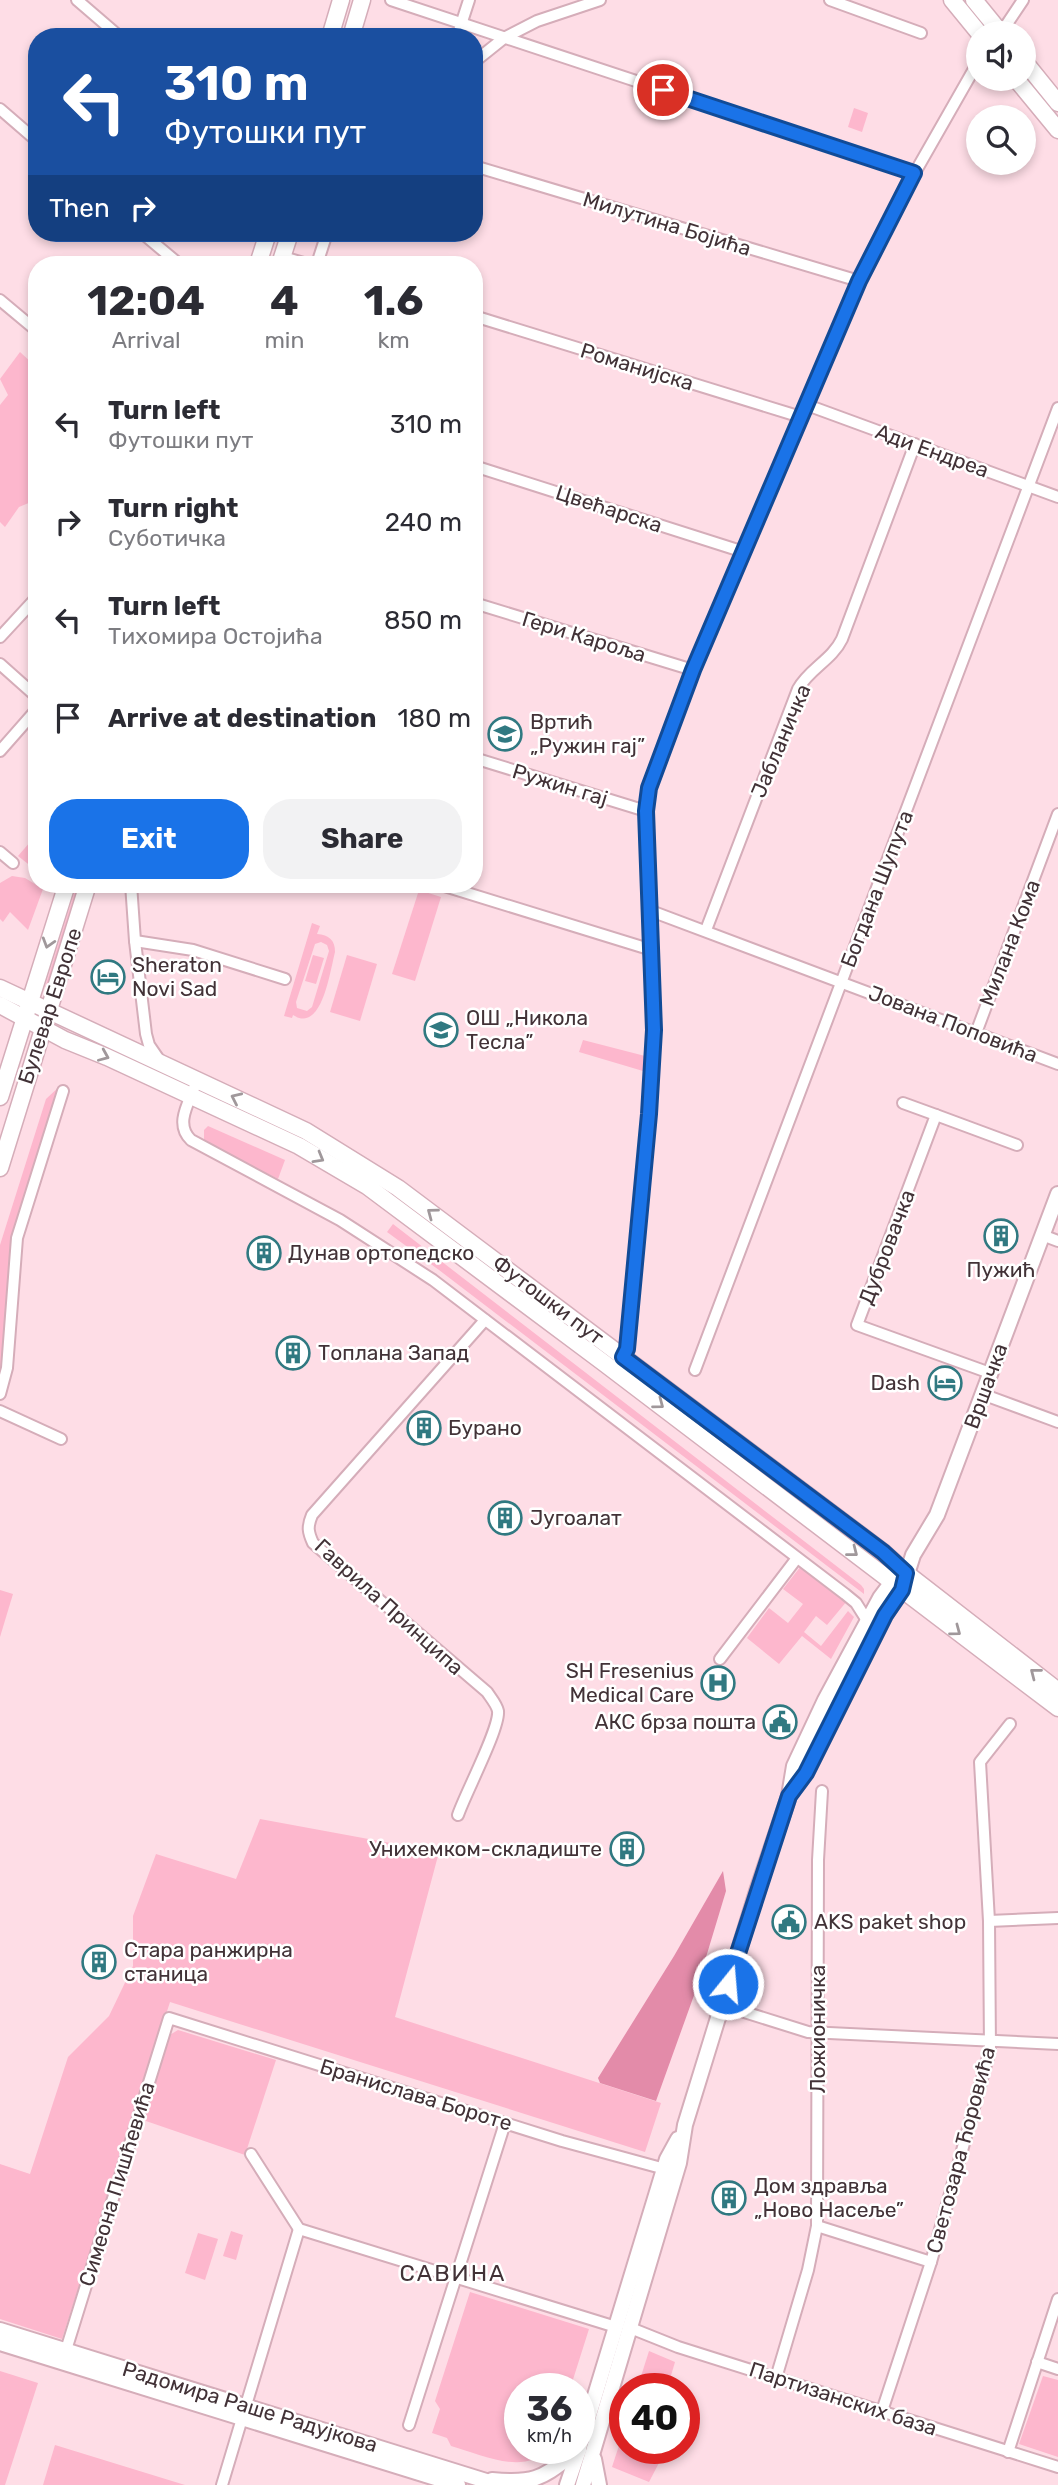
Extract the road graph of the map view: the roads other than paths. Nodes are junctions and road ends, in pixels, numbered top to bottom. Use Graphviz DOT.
graph roads {
  1 [pos="77,0"];
  2 [pos="341,0"];
  3 [pos="362,0"];
  4 [pos="391,0"];
  5 [pos="469,0"];
  6 [pos="600,0"];
  7 [pos="830,0"];
  8 [pos="953,0"];
  9 [pos="974,0"];
  10 [pos="1023,0"];
  11 [pos="970,21"];
  12 [pos="994,21"];
  13 [pos="1009,21"];
  14 [pos="462,23"];
  15 [pos="110,28"];
  16 [pos="333,28"];
  17 [pos="354,28"];
  18 [pos="460,28"];
  19 [pos="476,28"];
  20 [pos="483,30"];
  21 [pos="921,33"];
  22 [pos="504,38"];
  23 [pos="483,55"];
  24 [pos="1036,76"];
  25 [pos="966,83"];
  26 [pos="1026,91"];
  27 [pos="1058,103"];
  28 [pos="0,109"];
  29 [pos="1058,130"];
  30 [pos="28,133"];
  31 [pos="483,169"];
  32 [pos="914,173"];
  33 [pos="153,242"];
  34 [pos="169,256"];
  35 [pos="859,281"];
  36 [pos="0,301"];
  37 [pos="483,319"];
  38 [pos="28,324"];
  39 [pos="807,405"];
  40 [pos="1058,408"];
  41 [pos="801,417"];
  42 [pos="915,444"];
  43 [pos="483,469"];
  44 [pos="1029,486"];
  45 [pos="1058,497"];
  46 [pos="744,552"];
  47 [pos="483,606"];
  48 [pos="28,607"];
  49 [pos="0,637"];
  50 [pos="0,664"];
  51 [pos="693,670"];
  52 [pos="28,689"];
  53 [pos="28,719"];
  54 [pos="0,751"];
  55 [pos="483,761"];
  56 [pos="646,811"];
  57 [pos="1058,814"];
  58 [pos="0,852"];
  59 [pos="13,863"];
  60 [pos="64,893"];
  61 [pos="85,893"];
  62 [pos="132,893"];
  63 [pos="467,893"];
  64 [pos="651,911"];
  65 [pos="706,930"];
  66 [pos="135,941"];
  67 [pos="652,950"];
  68 [pos="285,979"];
  69 [pos="842,982"];
  70 [pos="0,988"];
  71 [pos="30,1002"];
  72 [pos="0,1005"];
  73 [pos="48,1010"];
  74 [pos="25,1018"];
  75 [pos="42,1028"];
  76 [pos="976,1033"];
  77 [pos="146,1034"];
  78 [pos="128,1047"];
  79 [pos="162,1063"];
  80 [pos="1058,1064"];
  81 [pos="197,1080"];
  82 [pos="63,1091"];
  83 [pos="192,1096"];
  84 [pos="0,1097"];
  85 [pos="903,1103"];
  86 [pos="936,1115"];
  87 [pos="1017,1144"];
  88 [pos="0,1168"];
  89 [pos="1058,1194"];
  90 [pos="1042,1235"];
  91 [pos="1058,1241"];
  92 [pos="485,1320"];
  93 [pos="623,1357"];
  94 [pos="604,1363"];
  95 [pos="695,1370"];
  96 [pos="990,1373"];
  97 [pos="0,1394"];
  98 [pos="982,1394"];
  99 [pos="0,1411"];
  100 [pos="1058,1422"];
  101 [pos="61,1439"];
  102 [pos="797,1558"];
  103 [pos="900,1582"];
  104 [pos="868,1622"];
  105 [pos="720,1659"];
  106 [pos="1058,1691"];
  107 [pos="1058,1707"];
  108 [pos="1010,1724"];
  109 [pos="822,1791"];
  110 [pos="789,1796"];
  111 [pos="458,1815"];
  112 [pos="1058,1919"];
  113 [pos="989,1921"];
  114 [pos="722,2005"];
  115 [pos="169,2018"];
  116 [pos="818,2032"];
  117 [pos="991,2040"];
  118 [pos="1058,2044"];
  119 [pos="505,2123"];
  120 [pos="684,2125"];
  121 [pos="251,2154"];
  122 [pos="665,2169"];
  123 [pos="817,2226"];
  124 [pos="299,2229"];
  125 [pos="931,2262"];
  126 [pos="456,2277"];
  127 [pos="1058,2299"];
  128 [pos="622,2327"];
  129 [pos="0,2329"];
  130 [pos="0,2343"];
  131 [pos="65,2350"];
  132 [pos="1037,2362"];
  133 [pos="1058,2369"];
  134 [pos="776,2378"];
  135 [pos="595,2404"];
  136 [pos="882,2411"];
  137 [pos="246,2413"];
  138 [pos="409,2425"];
  139 [pos="1008,2452"];
  140 [pos="560,2464"];
  141 [pos="576,2464"];
  142 [pos="582,2464"];
  143 [pos="589,2464"];
  144 [pos="1058,2467"];
  145 [pos="477,2478"];
  146 [pos="222,2485"];
  147 [pos="458,2485"];
  148 [pos="499,2485"];
  149 [pos="568,2485"];
  150 [pos="583,2485"];
  151 [pos="599,2485"];
  1 -- 15 [label="street"];
  2 -- 16 [label="main road"];
  3 -- 17 [label="main road"];
  4 -- 14 [label="street"];
  5 -- 14 [label="street"];
  6 -- 22 [label="street"];
  7 -- 21 [label="street"];
  8 -- 11 [label="main road"];
  9 -- 12 [label="main road"];
  10 -- 13 [label="street"];
  14 -- 18 [label="street"];
  14 -- 19 [label="street"];
  20 -- 22 [label="street"];
  22 -- 23 [label="street"];
  22 -- 32 [label="street"];
  24 -- 27 [label="main road"];
  25 -- 32 [label="street"];
  26 -- 29 [label="main road"];
  28 -- 30 [label="street"];
  31 -- 35 [label="street, Милутина Бојића"];
  32 -- 35 [label="street"];
  33 -- 34 [label="street"];
  35 -- 39 [label="street"];
  36 -- 38 [label="street"];
  37 -- 41 [label="street, Романијска"];
  39 -- 41 [label="street"];
  39 -- 42 [label="street, Ади Ендреа"];
  40 -- 44 [label="street, Богдана Шупута"];
  41 -- 46 [label="street"];
  42 -- 44 [label="street, Ади Ендреа"];
  42 -- 65 [label="street, Јабланичка"];
  43 -- 46 [label="street, Цвећарска"];
  44 -- 45 [label="street, Ади Ендреа"];
  44 -- 69 [label="street, Богдана Шупута"];
  46 -- 51 [label="street"];
  47 -- 51 [label="street, Гери Кароља"];
  48 -- 49 [label="street"];
  50 -- 52 [label="street"];
  51 -- 56 [label="street"];
  53 -- 54 [label="street"];
  55 -- 56 [label="street, Ружин гај"];
  56 -- 64 [label="street"];
  57 -- 76 [label="street, Милана Кома"];
  58 -- 59 [label="street"];
  60 -- 71 [label="main road, Булевар Европе, one-way"];
  61 -- 73 [label="main road, Булевар Европе"];
  62 -- 66 [label="street"];
  63 -- 67 [label="street"];
  64 -- 65 [label="street, Јована Поповића"];
  64 -- 67 [label="street"];
  65 -- 69 [label="street, Јована Поповића"];
  66 -- 68 [label="street"];
  66 -- 77 [label="street"];
  67 -- 93 [label="street"];
  69 -- 76 [label="street, Јована Поповића"];
  69 -- 95 [label="street, Богдана Шупута"];
  70 -- 71 [label="main road, Футошки пут"];
  71 -- 73 [label="main road, Футошки пут"];
  71 -- 74 [label="main road, Булевар Европе"];
  72 -- 74 [label="main road, Футошки пут"];
  73 -- 75 [label="main road, Булевар Европе"];
  73 -- 78 [label="main road, Футошки пут"];
  74 -- 75 [label="main road, Футошки пут"];
  74 -- 84 [label="main road, Булевар Европе"];
  75 -- 83 [label="main road, Футошки пут, one-way"];
  75 -- 88 [label="main road, Булевар Европе"];
  76 -- 80 [label="street, Јована Поповића"];
  77 -- 78 [label="street"];
  77 -- 79 [label="street"];
  78 -- 79 [label="main road, Футошки пут"];
  79 -- 81 [label="main road, Футошки пут"];
  81 -- 83 [label="street"];
  93 -- 81 [label="main road, Футошки пут, one-way"];
  82 -- 97 [label="street"];
  83 -- 92 [label="street"];
  83 -- 94 [label="main road, Футошки пут, one-way"];
  85 -- 86 [label="street"];
  86 -- 87 [label="street"];
  86 -- 96 [label="street, Дубровачка"];
  89 -- 90 [label="street, Вршачка"];
  90 -- 91 [label="street"];
  90 -- 96 [label="street, Вршачка"];
  92 -- 102 [label="street"];
  92 -- 111 [label="street, Гаврила Принципа"];
  93 -- 94 [label="street"];
  93 -- 103 [label="main road, Футошки пут"];
  94 -- 103 [label="main road, Футошки пут, one-way"];
  96 -- 98 [label="street, Вршачка"];
  98 -- 100 [label="street"];
  98 -- 103 [label="street, Вршачка"];
  99 -- 101 [label="street"];
  102 -- 104 [label="street"];
  102 -- 105 [label="street"];
  103 -- 104 [label="street"];
  106 -- 103 [label="main road, Футошки пут, one-way"];
  103 -- 107 [label="main road, Футошки пут, one-way"];
  103 -- 110 [label="street"];
  104 -- 110 [label="street"];
  108 -- 113 [label="street, Светозара Ћоровића"];
  109 -- 116 [label="street, Ложионичка"];
  110 -- 114 [label="street"];
  112 -- 113 [label="street"];
  113 -- 117 [label="street, Светозара Ћоровића"];
  114 -- 116 [label="street"];
  114 -- 120 [label="street"];
  115 -- 119 [label="street, Бранислава Бороте"];
  115 -- 131 [label="street, Симеона Пишћевића"];
  116 -- 117 [label="street"];
  116 -- 123 [label="street, Ложионичка"];
  117 -- 118 [label="street"];
  117 -- 125 [label="street, Светозара Ћоровића"];
  119 -- 122 [label="street, Бранислава Бороте"];
  119 -- 126 [label="street"];
  120 -- 122 [label="street"];
  120 -- 128 [label="street"];
  121 -- 124 [label="street"];
  122 -- 128 [label="street"];
  123 -- 125 [label="street"];
  123 -- 134 [label="street, Ложионичка"];
  124 -- 126 [label="street, Партизанских база"];
  124 -- 137 [label="street"];
  125 -- 136 [label="street, Светозара Ћоровића"];
  126 -- 128 [label="street, Партизанских база"];
  126 -- 138 [label="street"];
  127 -- 132 [label="street"];
  128 -- 134 [label="street, Партизанских база"];
  128 -- 135 [label="street"];
  129 -- 131 [label="street, Радомира Раше Радујкова"];
  130 -- 137 [label="street, Радомира Раше Радујкова"];
  131 -- 137 [label="street, Радомира Раше Радујкова"];
  132 -- 133 [label="street"];
  132 -- 139 [label="street"];
  134 -- 136 [label="street, Партизанских база"];
  136 -- 139 [label="street, Партизанских база"];
  137 -- 145 [label="street, Радомира Раше Радујкова"];
  137 -- 146 [label="street"];
  137 -- 147 [label="street, Радомира Раше Радујкова"];
  139 -- 144 [label="street, Партизанских база"];
  140 -- 145 [label="street"];
  141 -- 149 [label="street"];
  142 -- 150 [label="street"];
  143 -- 151 [label="street"];
  145 -- 148 [label="street, Радомира Раше Радујкова"];
}
